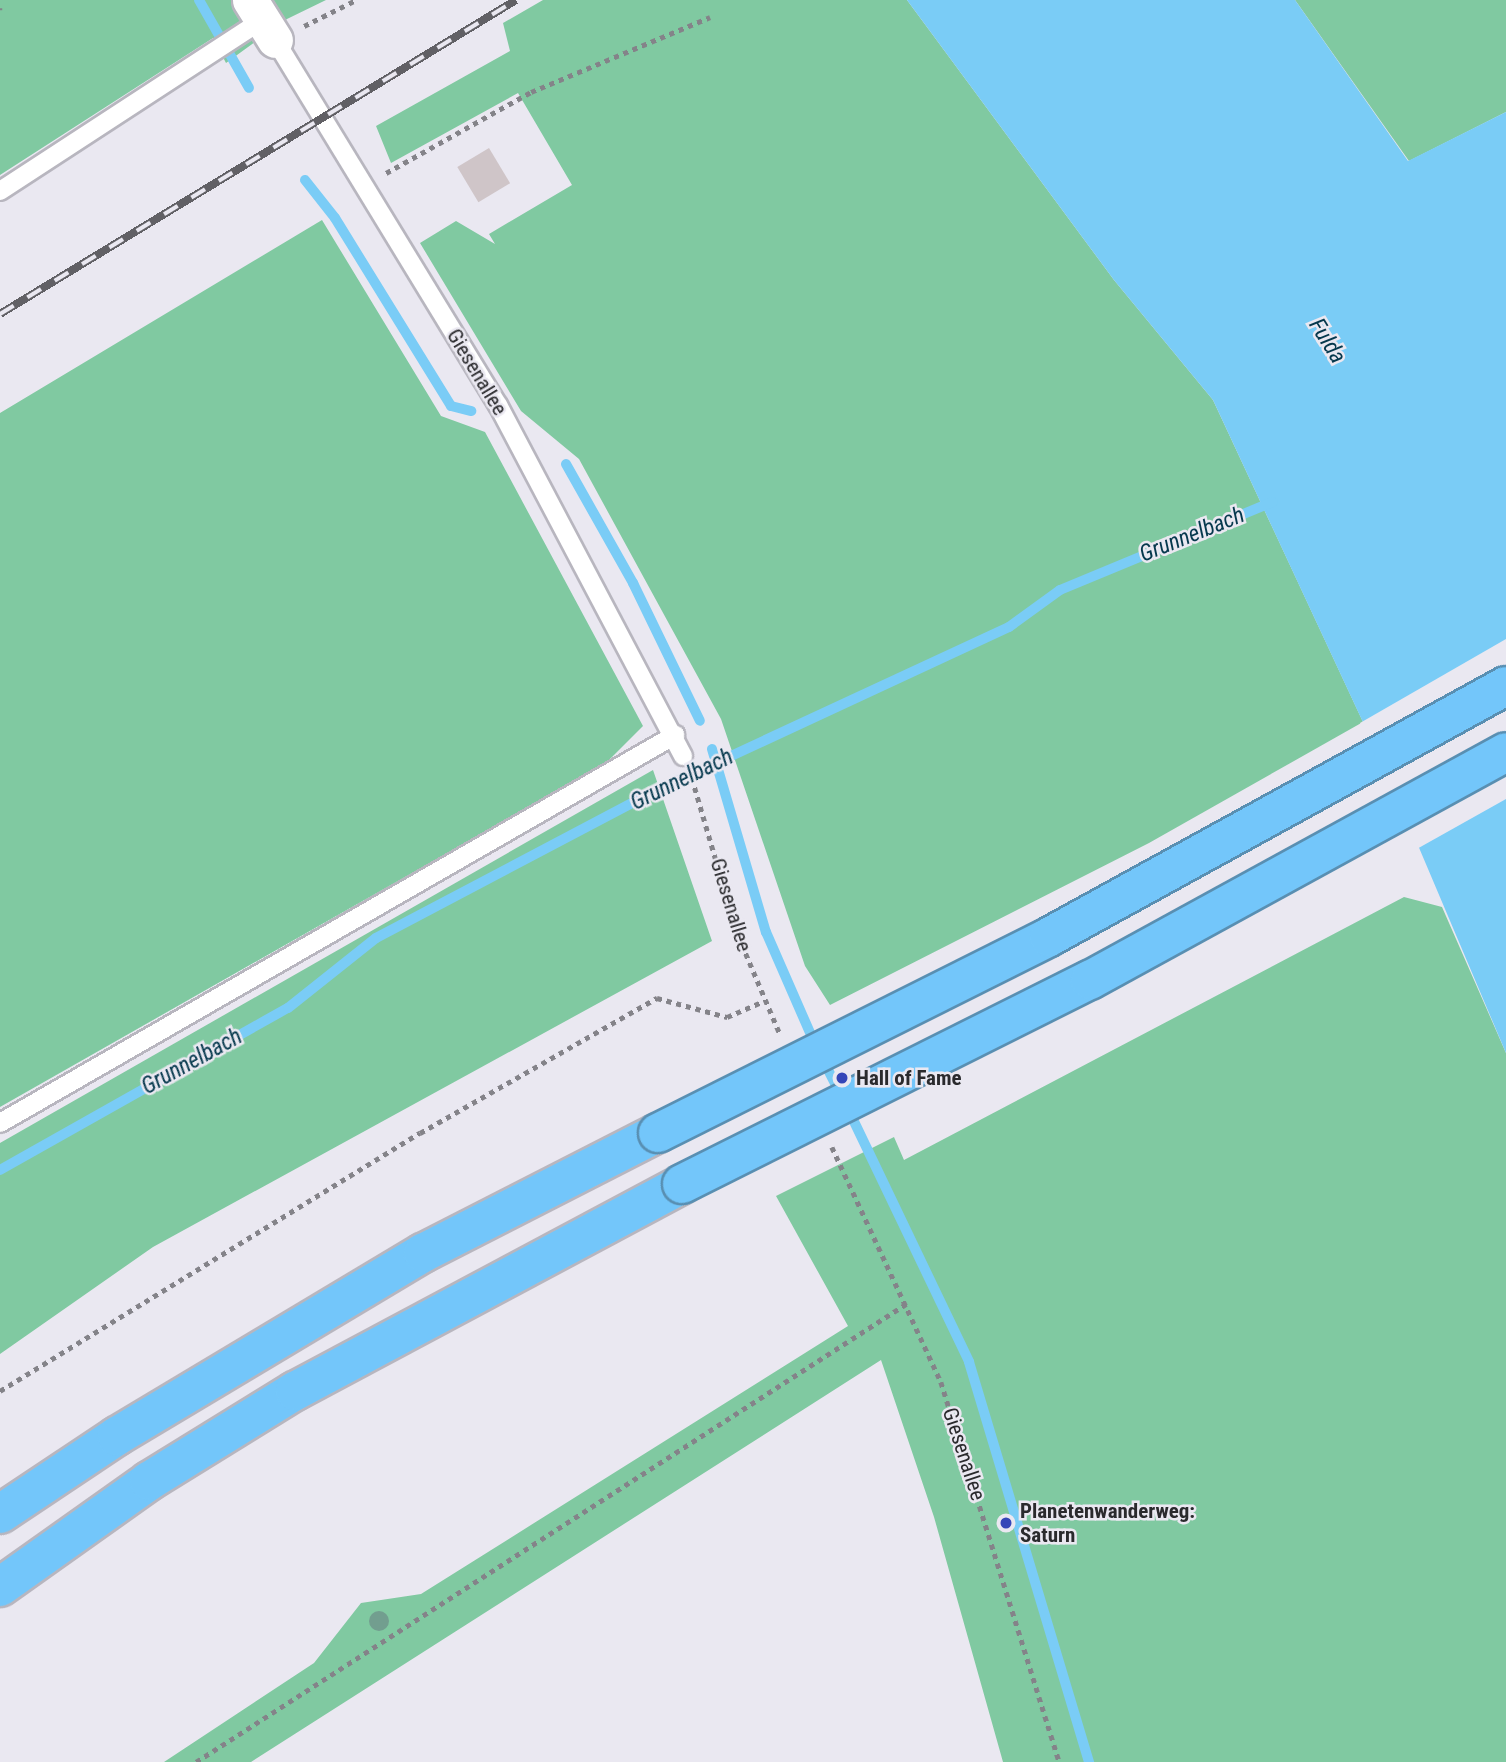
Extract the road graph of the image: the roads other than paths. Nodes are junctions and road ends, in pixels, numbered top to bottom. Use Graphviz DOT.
graph roads {
  1 [pos="256,24"];
  2 [pos="0,191"];
  3 [pos="1506,686"];
  4 [pos="676,735"];
  5 [pos="1506,751"];
  6 [pos="684,756"];
  7 [pos="0,1123"];
  8 [pos="0,1514"];
  9 [pos="0,1587"];
  1 -- 2 [label="lane"];
  1 -- 4 [label="lane, Giesenallee"];
  3 -- 8 [label="highway, bridge"];
  4 -- 6 [label="lane, Giesenallee"];
  4 -- 7 [label="lane"];
  5 -- 9 [label="highway, bridge"];
}
